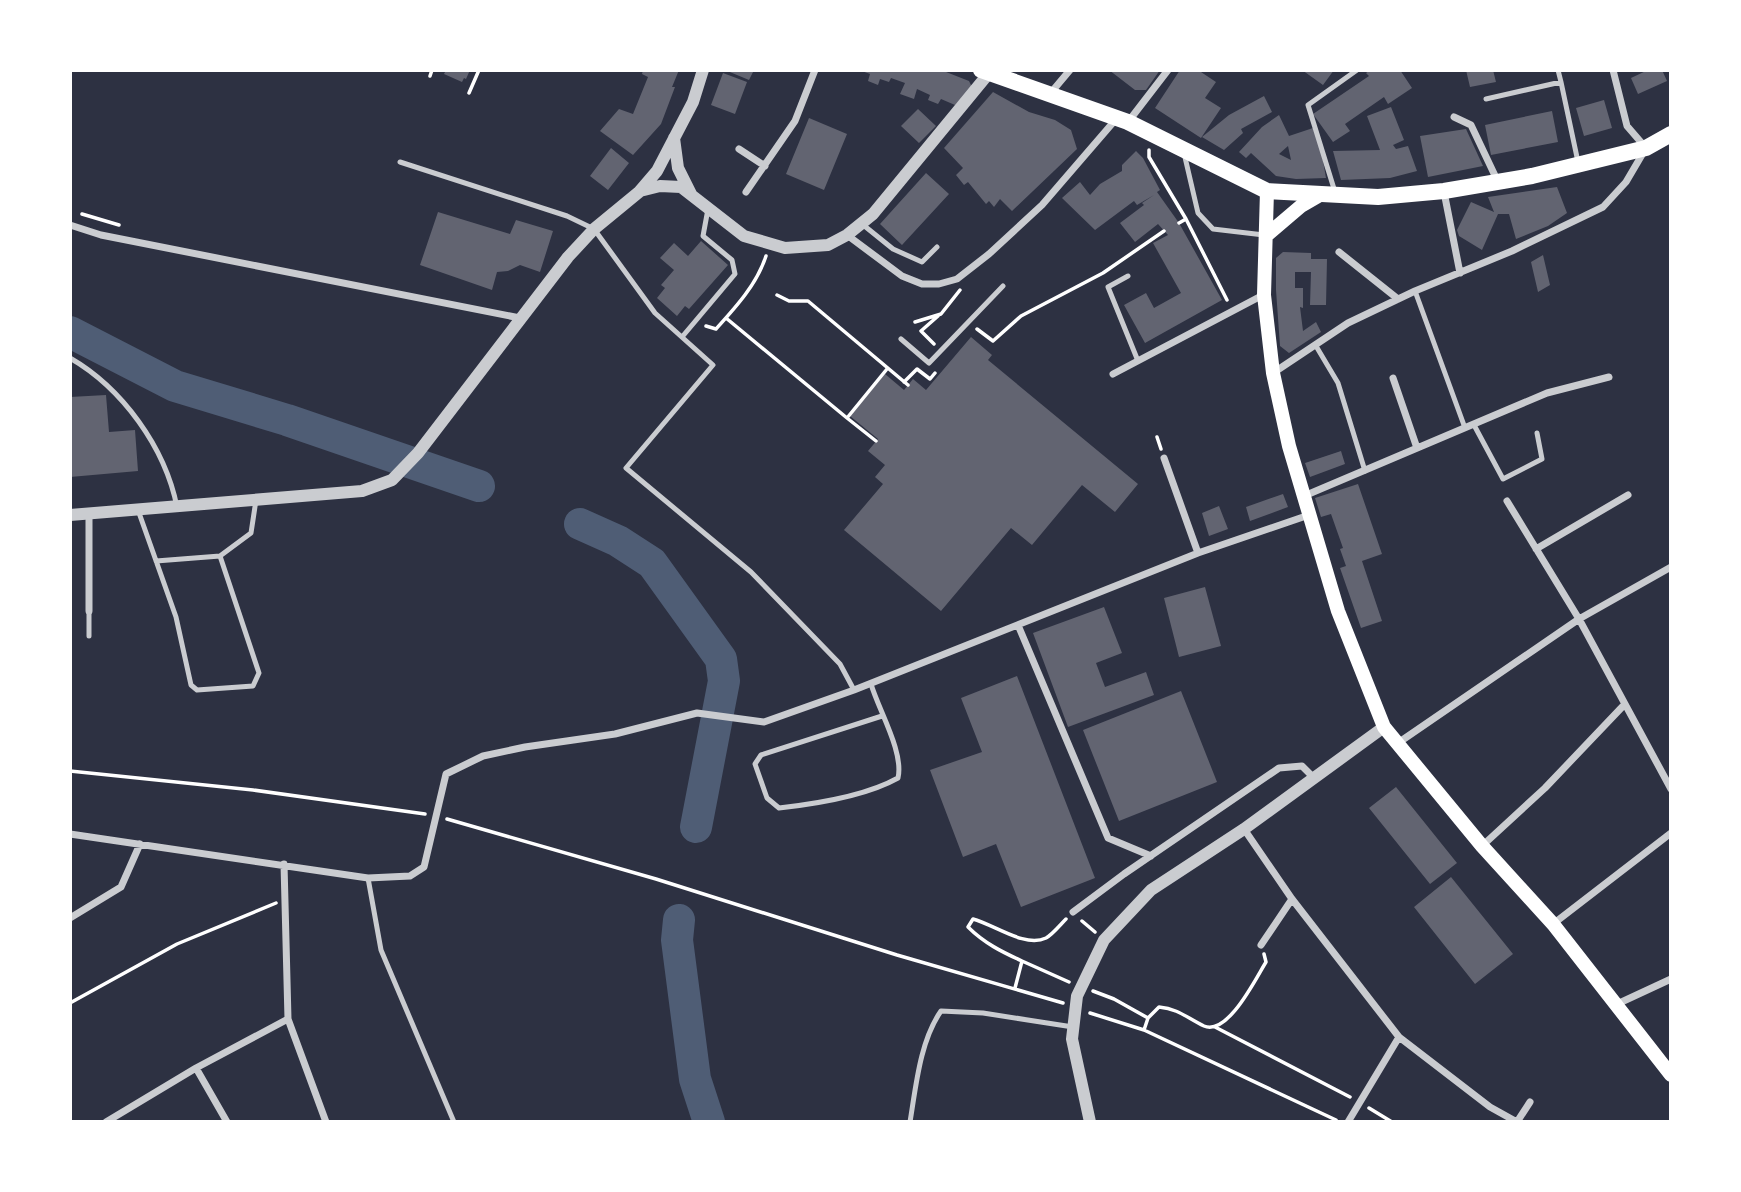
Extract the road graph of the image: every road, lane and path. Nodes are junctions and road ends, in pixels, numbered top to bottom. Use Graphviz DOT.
graph roads {
  1 [pos="432,70"];
  2 [pos="479,70"];
  3 [pos="703,70"];
  4 [pos="815,70"];
  5 [pos="1069,70"];
  6 [pos="1168,70"];
  7 [pos="1357,70"];
  8 [pos="1558,70"];
  9 [pos="1613,70"];
  10 [pos="986,71"];
  11 [pos="429,76"];
  12 [pos="1561,82"];
  13 [pos="470,93"];
  14 [pos="1049,96"];
  15 [pos="1486,99"];
  16 [pos="1454,117"];
  17 [pos="1122,120"];
  18 [pos="1150,133"];
  19 [pos="674,138"];
  20 [pos="1669,138"];
  21 [pos="1646,148"];
  22 [pos="739,149"];
  23 [pos="1184,150"];
  24 [pos="400,162"];
  25 [pos="1579,165"];
  26 [pos="765,166"];
  27 [pos="1498,182"];
  28 [pos="1267,191"];
  29 [pos="1444,191"];
  30 [pos="639,192"];
  31 [pos="746,192"];
  32 [pos="691,195"];
  33 [pos="1328,195"];
  34 [pos="708,208"];
  35 [pos="1186,219"];
  36 [pos="1179,223"];
  37 [pos="862,224"];
  38 [pos="70,225"];
  39 [pos="594,229"];
  40 [pos="1164,231"];
  41 [pos="847,235"];
  42 [pos="1267,235"];
  43 [pos="770,244"];
  44 [pos="937,247"];
  45 [pos="1339,252"];
  46 [pos="1460,274"];
  47 [pos="1128,276"];
  48 [pos="1003,286"];
  49 [pos="1415,291"];
  50 [pos="777,295"];
  51 [pos="1264,295"];
  52 [pos="1398,299"];
  53 [pos="1233,311"];
  54 [pos="942,314"];
  55 [pos="520,318"];
  56 [pos="726,318"];
  57 [pos="694,323"];
  58 [pos="974,327"];
  59 [pos="682,337"];
  60 [pos="901,339"];
  61 [pos="1316,346"];
  62 [pos="70,358"];
  63 [pos="935,358"];
  64 [pos="1138,361"];
  65 [pos="887,369"];
  66 [pos="1273,373"];
  67 [pos="1113,374"];
  68 [pos="1609,377"];
  69 [pos="1393,378"];
  70 [pos="847,418"];
  71 [pos="1474,425"];
  72 [pos="1465,428"];
  73 [pos="1537,433"];
  74 [pos="876,441"];
  75 [pos="1418,448"];
  76 [pos="1164,458"];
  77 [pos="1365,471"];
  78 [pos="1628,495"];
  79 [pos="1304,496"];
  80 [pos="256,500"];
  81 [pos="1507,501"];
  82 [pos="177,507"];
  83 [pos="138,510"];
  84 [pos="89,514"];
  85 [pos="70,515"];
  86 [pos="1310,515"];
  87 [pos="1536,549"];
  88 [pos="1198,554"];
  89 [pos="220,555"];
  90 [pos="156,561"];
  91 [pos="1671,568"];
  92 [pos="89,611"];
  93 [pos="1579,619"];
  94 [pos="1018,625"];
  95 [pos="89,636"];
  96 [pos="871,684"];
  97 [pos="854,690"];
  98 [pos="1624,705"];
  99 [pos="882,716"];
  100 [pos="1384,727"];
  101 [pos="1398,743"];
  102 [pos="70,771"];
  103 [pos="1314,778"];
  104 [pos="1671,789"];
  105 [pos="422,813"];
  106 [pos="467,823"];
  107 [pos="1244,829"];
  108 [pos="1671,833"];
  109 [pos="70,834"];
  110 [pos="140,844"];
  111 [pos="1482,846"];
  112 [pos="1151,856"];
  113 [pos="284,864"];
  114 [pos="368,878"];
  115 [pos="285,900"];
  116 [pos="1292,900"];
  117 [pos="1073,912"];
  118 [pos="70,918"];
  119 [pos="1553,924"];
  120 [pos="1104,940"];
  121 [pos="1261,945"];
  122 [pos="1022,961"];
  123 [pos="1053,976"];
  124 [pos="1671,979"];
  125 [pos="1015,989"];
  126 [pos="1052,999"];
  127 [pos="1114,999"];
  128 [pos="70,1003"];
  129 [pos="1615,1005"];
  130 [pos="1147,1018"];
  131 [pos="288,1019"];
  132 [pos="1109,1020"];
  133 [pos="1073,1027"];
  134 [pos="1215,1027"];
  135 [pos="1144,1030"];
  136 [pos="1399,1037"];
  137 [pos="196,1068"];
  138 [pos="1671,1075"];
  139 [pos="1360,1102"];
  140 [pos="1530,1102"];
  141 [pos="107,1122"];
  142 [pos="227,1122"];
  143 [pos="326,1122"];
  144 [pos="454,1122"];
  145 [pos="910,1122"];
  146 [pos="1090,1122"];
  147 [pos="1341,1122"];
  148 [pos="1348,1122"];
  149 [pos="1392,1122"];
  150 [pos="1517,1122"];
  1 -- 11 [label="path"];
  2 -- 13 [label="path"];
  3 -- 19 [label="street"];
  4 -- 26 [label="street"];
  5 -- 14 [label="street"];
  6 -- 17 [label="street"];
  7 -- 33 [label="lane"];
  8 -- 12 [label="lane"];
  9 -- 21 [label="street"];
  10 -- 14 [label="main road"];
  10 -- 37 [label="street"];
  12 -- 15 [label="lane"];
  12 -- 25 [label="lane"];
  14 -- 17 [label="main road"];
  16 -- 27 [label="street"];
  17 -- 18 [label="main road"];
  17 -- 41 [label="street"];
  18 -- 23 [label="main road"];
  18 -- 35 [label="path"];
  19 -- 30 [label="street"];
  19 -- 32 [label="street"];
  20 -- 21 [label="main road"];
  21 -- 25 [label="main road"];
  21 -- 46 [label="street"];
  22 -- 26 [label="street"];
  23 -- 28 [label="main road"];
  23 -- 42 [label="lane"];
  24 -- 39 [label="lane"];
  25 -- 27 [label="main road"];
  26 -- 31 [label="street"];
  27 -- 29 [label="main road"];
  28 -- 33 [label="main road"];
  28 -- 42 [label="main road"];
  29 -- 33 [label="main road"];
  29 -- 46 [label="street"];
  30 -- 32 [label="street"];
  30 -- 39 [label="street"];
  32 -- 34 [label="street"];
  33 -- 42 [label="main road"];
  34 -- 43 [label="street"];
  34 -- 57 [label="lane"];
  35 -- 36 [label="path"];
  35 -- 53 [label="path"];
  37 -- 41 [label="street"];
  37 -- 44 [label="lane"];
  38 -- 55 [label="street"];
  39 -- 55 [label="street"];
  39 -- 59 [label="lane"];
  40 -- 58 [label="path"];
  41 -- 43 [label="street"];
  42 -- 51 [label="main road"];
  43 -- 56 [label="path"];
  45 -- 52 [label="street"];
  46 -- 49 [label="street"];
  47 -- 64 [label="lane"];
  48 -- 63 [label="lane"];
  49 -- 52 [label="street"];
  49 -- 72 [label="lane"];
  50 -- 65 [label="path"];
  51 -- 53 [label="street"];
  51 -- 66 [label="main road"];
  52 -- 61 [label="street"];
  53 -- 64 [label="street"];
  54 -- 63 [label="path"];
  55 -- 80 [label="street"];
  56 -- 57 [label="path"];
  56 -- 70 [label="path"];
  57 -- 59 [label="lane"];
  59 -- 97 [label="lane"];
  60 -- 63 [label="lane"];
  61 -- 66 [label="street"];
  61 -- 77 [label="lane"];
  62 -- 82 [label="lane"];
  63 -- 65 [label="path"];
  64 -- 67 [label="street"];
  65 -- 70 [label="path"];
  66 -- 79 [label="main road"];
  68 -- 71 [label="street"];
  69 -- 75 [label="street"];
  70 -- 74 [label="path"];
  71 -- 72 [label="street"];
  71 -- 73 [label="lane"];
  72 -- 75 [label="street"];
  75 -- 77 [label="street"];
  76 -- 88 [label="street"];
  77 -- 79 [label="street"];
  78 -- 87 [label="street"];
  79 -- 86 [label="main road"];
  80 -- 82 [label="street"];
  80 -- 89 [label="lane"];
  81 -- 87 [label="street"];
  82 -- 83 [label="street"];
  83 -- 84 [label="street"];
  83 -- 90 [label="lane"];
  84 -- 85 [label="street"];
  84 -- 92 [label="street"];
  86 -- 88 [label="street"];
  86 -- 100 [label="main road"];
  87 -- 93 [label="street"];
  88 -- 94 [label="street"];
  89 -- 90 [label="lane"];
  89 -- 90 [label="lane"];
  91 -- 93 [label="street"];
  92 -- 95 [label="lane"];
  93 -- 98 [label="street"];
  93 -- 101 [label="street"];
  94 -- 96 [label="street"];
  94 -- 112 [label="street"];
  96 -- 97 [label="street"];
  96 -- 99 [label="lane"];
  97 -- 114 [label="street"];
  98 -- 104 [label="street"];
  98 -- 111 [label="street"];
  99 -- 99 [label="lane"];
  100 -- 101 [label="main road"];
  100 -- 103 [label="street"];
  101 -- 111 [label="main road"];
  102 -- 105 [label="path"];
  103 -- 107 [label="street"];
  103 -- 112 [label="street"];
  106 -- 125 [label="path"];
  107 -- 116 [label="street"];
  107 -- 120 [label="street"];
  108 -- 119 [label="street"];
  109 -- 110 [label="street"];
  110 -- 113 [label="street"];
  110 -- 118 [label="street"];
  111 -- 119 [label="main road"];
  112 -- 117 [label="street"];
  113 -- 114 [label="street"];
  113 -- 115 [label="street"];
  114 -- 144 [label="lane"];
  115 -- 128 [label="path"];
  115 -- 131 [label="street"];
  116 -- 121 [label="street"];
  116 -- 136 [label="street"];
  117 -- 120 [label="path"];
  117 -- 122 [label="path"];
  119 -- 129 [label="main road"];
  120 -- 133 [label="street"];
  121 -- 134 [label="path"];
  122 -- 123 [label="path"];
  122 -- 125 [label="path"];
  124 -- 129 [label="street"];
  125 -- 126 [label="path"];
  127 -- 130 [label="path"];
  129 -- 138 [label="main road"];
  130 -- 134 [label="path"];
  130 -- 135 [label="path"];
  131 -- 137 [label="street"];
  131 -- 143 [label="street"];
  132 -- 135 [label="path"];
  133 -- 145 [label="lane"];
  133 -- 146 [label="street"];
  134 -- 139 [label="path"];
  135 -- 147 [label="path"];
  136 -- 139 [label="street"];
  136 -- 150 [label="street"];
  137 -- 141 [label="street"];
  137 -- 142 [label="street"];
  139 -- 148 [label="street"];
  139 -- 149 [label="path"];
  140 -- 150 [label="street"];
}
